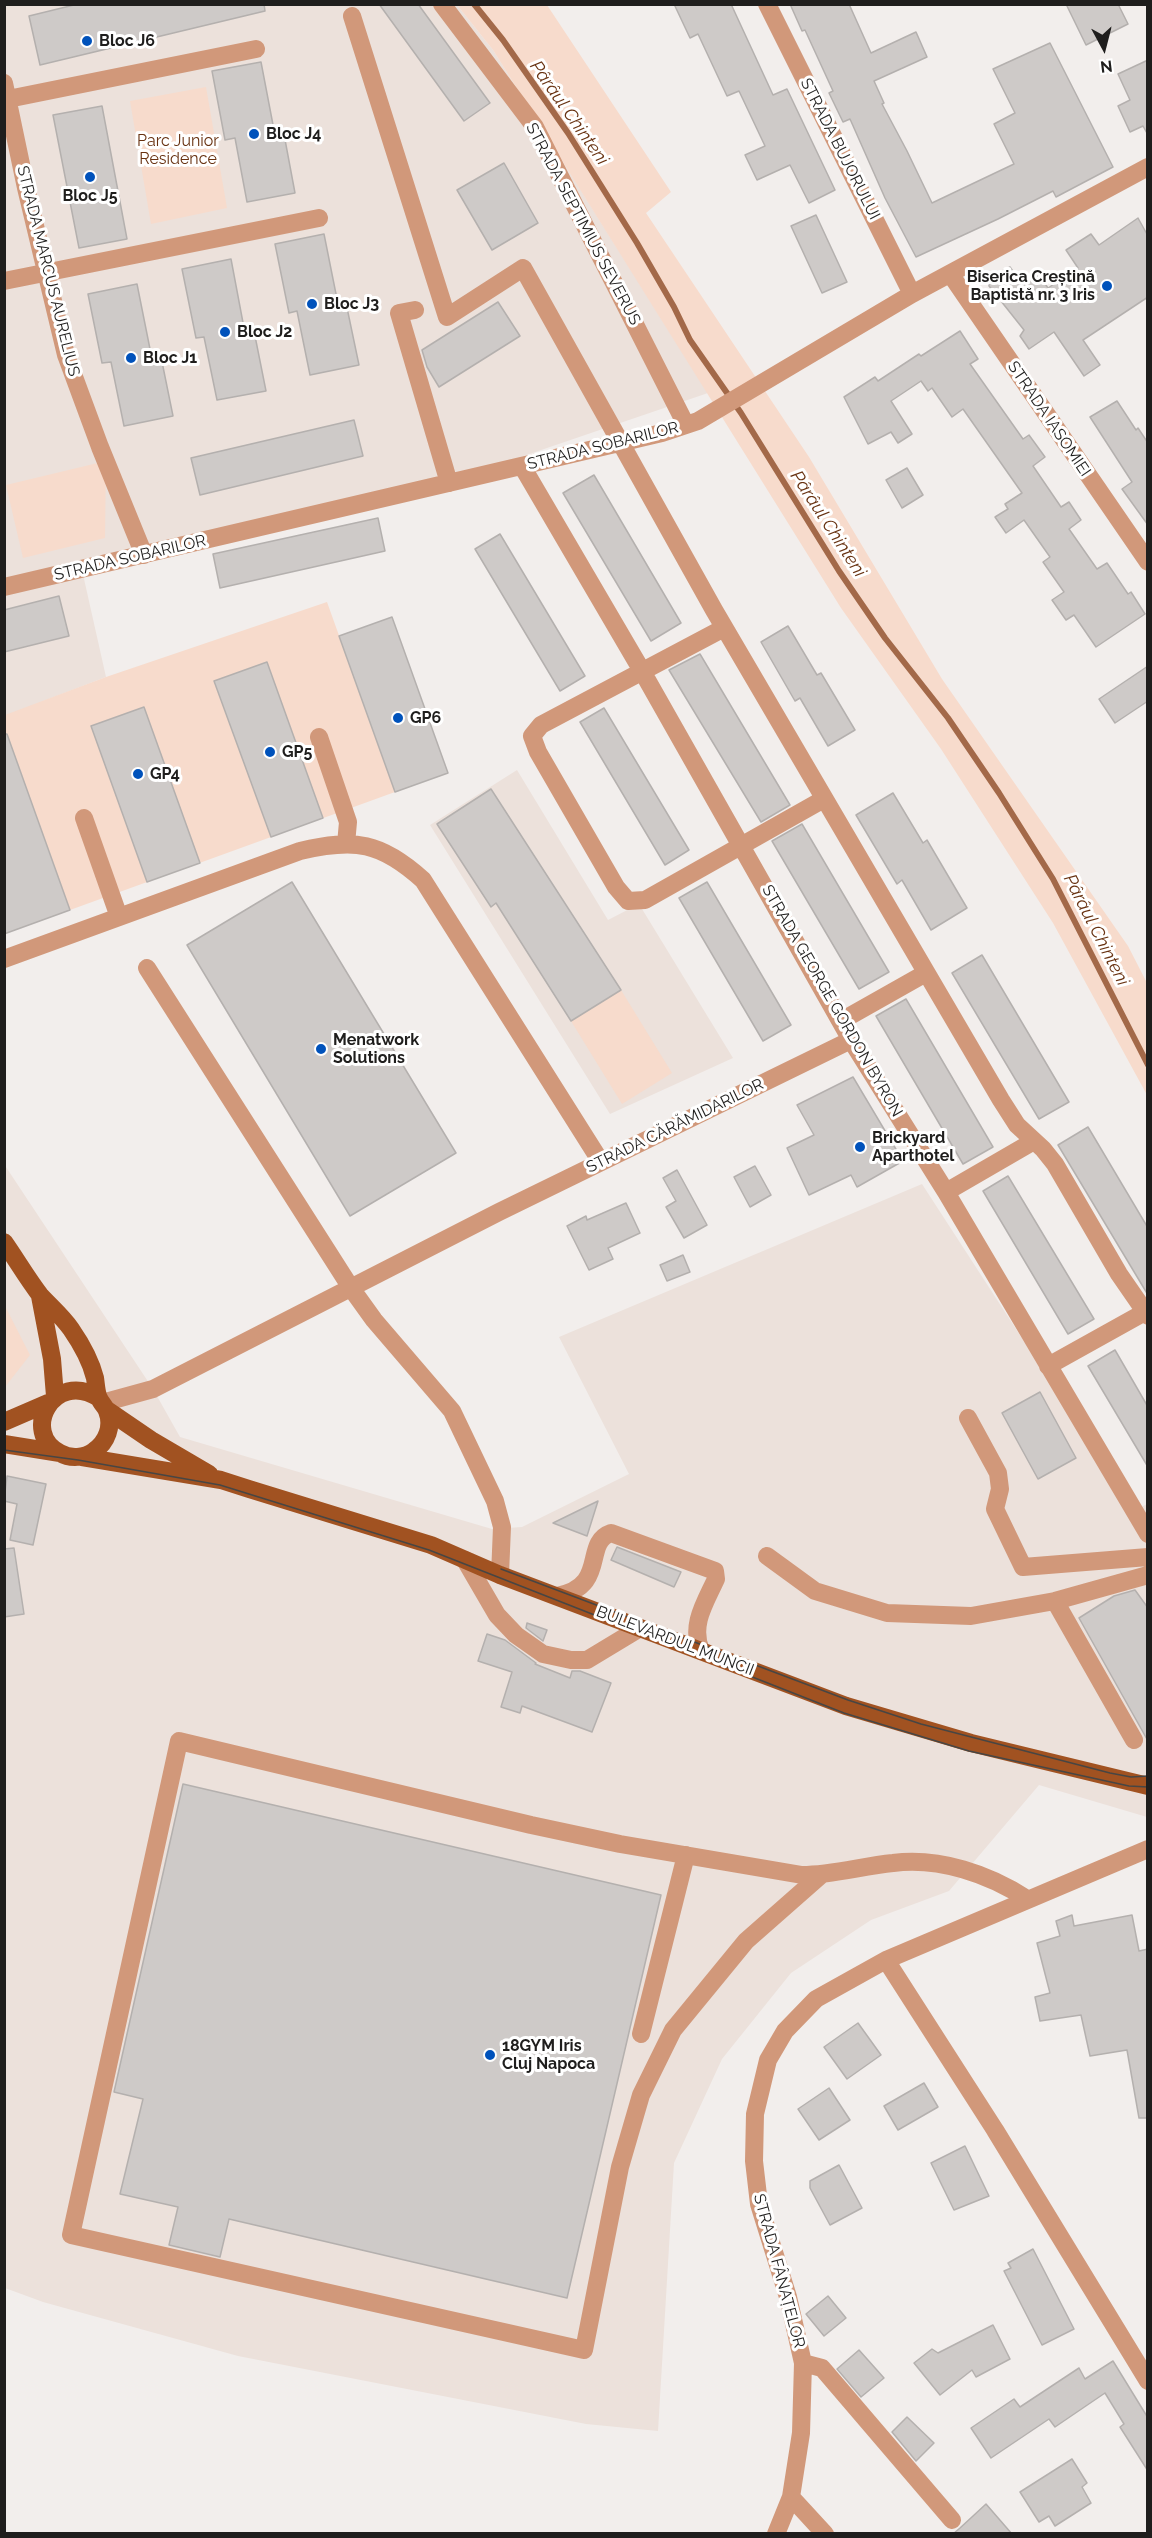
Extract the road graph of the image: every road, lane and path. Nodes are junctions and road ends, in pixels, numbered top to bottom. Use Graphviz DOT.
graph roads {
  1 [pos="442,4"];
  2 [pos="767,4"];
  3 [pos="352,16"];
  4 [pos="256,49"];
  5 [pos="6,91"];
  6 [pos="1148,167"];
  7 [pos="319,218"];
  8 [pos="46,273"];
  9 [pos="951,275"];
  10 [pos="4,281"];
  11 [pos="912,294"];
  12 [pos="415,310"];
  13 [pos="686,425"];
  14 [pos="622,443"];
  15 [pos="522,466"];
  16 [pos="449,483"];
  17 [pos="144,555"];
  18 [pos="1148,562"];
  19 [pos="4,587"];
  20 [pos="724,628"];
  21 [pos="642,671"];
  22 [pos="319,737"];
  23 [pos="824,799"];
  24 [pos="84,818"];
  25 [pos="346,844"];
  26 [pos="743,847"];
  27 [pos="119,917"];
  28 [pos="4,959"];
  29 [pos="147,968"];
  30 [pos="926,973"];
  31 [pos="841,1021"];
  32 [pos="851,1040"];
  33 [pos="1034,1141"];
  34 [pos="601,1162"];
  35 [pos="946,1192"];
  36 [pos="4,1242"];
  37 [pos="351,1287"];
  38 [pos="40,1294"];
  39 [pos="1146,1314"];
  40 [pos="1048,1366"];
  41 [pos="52,1399"];
  42 [pos="103,1404"];
  43 [pos="968,1418"];
  44 [pos="4,1422"];
  45 [pos="4,1444"];
  46 [pos="60,1453"];
  47 [pos="82,1457"];
  48 [pos="221,1480"];
  49 [pos="1148,1534"];
  50 [pos="767,1556"];
  51 [pos="1148,1557"];
  52 [pos="465,1560"];
  53 [pos="500,1575"];
  54 [pos="1148,1575"];
  55 [pos="557,1596"];
  56 [pos="1055,1601"];
  57 [pos="640,1628"];
  58 [pos="701,1651"];
  59 [pos="1134,1740"];
  60 [pos="1143,1783"];
  61 [pos="1148,1849"];
  62 [pos="686,1855"];
  63 [pos="821,1875"];
  64 [pos="1028,1899"];
  65 [pos="886,1960"];
  66 [pos="641,2034"];
  67 [pos="803,2363"];
  68 [pos="1148,2381"];
  69 [pos="791,2497"];
  70 [pos="952,2520"];
  71 [pos="776,2534"];
  72 [pos="825,2534"];
  1 -- 13 [label="street, STRADA SEPTIMIUS SEVERUS"];
  2 -- 11 [label="street, STRADA BUJORULUI"];
  3 -- 14 [label="street"];
  4 -- 5 [label="street"];
  5 -- 8 [label="street, STRADA MARCUS AURELIUS"];
  6 -- 9 [label="street, STRADA SOBARILOR"];
  7 -- 8 [label="street"];
  8 -- 10 [label="street"];
  8 -- 17 [label="street, STRADA MARCUS AURELIUS"];
  9 -- 11 [label="street, STRADA SOBARILOR"];
  9 -- 18 [label="street, STRADA IASOMIEI"];
  11 -- 13 [label="street, STRADA SOBARILOR"];
  12 -- 16 [label="street"];
  13 -- 14 [label="street, STRADA SOBARILOR"];
  14 -- 15 [label="street, STRADA SOBARILOR"];
  14 -- 20 [label="street"];
  15 -- 16 [label="street, STRADA SOBARILOR"];
  15 -- 21 [label="street, STRADA GEORGE GORDON BYRON"];
  16 -- 17 [label="street, STRADA SOBARILOR"];
  17 -- 19 [label="street, STRADA SOBARILOR"];
  20 -- 21 [label="street"];
  20 -- 23 [label="street"];
  21 -- 26 [label="street, STRADA GEORGE GORDON BYRON"];
  21 -- 26 [label="street"];
  22 -- 25 [label="street"];
  23 -- 26 [label="street"];
  23 -- 30 [label="street"];
  24 -- 27 [label="street"];
  25 -- 27 [label="street"];
  25 -- 34 [label="street"];
  26 -- 31 [label="street, STRADA GEORGE GORDON BYRON"];
  27 -- 28 [label="street"];
  29 -- 37 [label="street"];
  30 -- 31 [label="street"];
  30 -- 33 [label="street"];
  31 -- 32 [label="street, STRADA GEORGE GORDON BYRON"];
  32 -- 34 [label="street, STRADA CĂRĂMIDARILOR"];
  32 -- 35 [label="street, STRADA GEORGE GORDON BYRON"];
  33 -- 35 [label="street"];
  33 -- 39 [label="street"];
  34 -- 37 [label="street, STRADA CĂRĂMIDARILOR"];
  35 -- 40 [label="street, STRADA GEORGE GORDON BYRON"];
  36 -- 38 [label="main road"];
  37 -- 42 [label="street, STRADA CĂRĂMIDARILOR"];
  37 -- 53 [label="street"];
  38 -- 41 [label="main road"];
  38 -- 42 [label="main road"];
  39 -- 40 [label="street"];
  40 -- 49 [label="street, STRADA GEORGE GORDON BYRON"];
  41 -- 42 [label="main road"];
  41 -- 44 [label="main road"];
  41 -- 46 [label="main road"];
  42 -- 47 [label="main road"];
  42 -- 48 [label="main road, BULEVARDUL MUNCII"];
  43 -- 51 [label="street"];
  45 -- 46 [label="main road"];
  46 -- 47 [label="main road"];
  47 -- 48 [label="main road, BULEVARDUL MUNCII"];
  48 -- 52 [label="main road, BULEVARDUL MUNCII"];
  50 -- 56 [label="street"];
  52 -- 53 [label="main road, BULEVARDUL MUNCII"];
  52 -- 57 [label="street"];
  53 -- 55 [label="main road, BULEVARDUL MUNCII"];
  54 -- 56 [label="street"];
  55 -- 57 [label="main road, BULEVARDUL MUNCII"];
  55 -- 58 [label="street"];
  56 -- 59 [label="street"];
  57 -- 58 [label="main road, BULEVARDUL MUNCII"];
  58 -- 60 [label="main road, BULEVARDUL MUNCII"];
  61 -- 64 [label="street, STRADA FÂNAȚELOR"];
  62 -- 63 [label="street"];
  62 -- 63 [label="street"];
  62 -- 66 [label="street"];
  63 -- 64 [label="street"];
  64 -- 65 [label="street, STRADA FÂNAȚELOR"];
  65 -- 67 [label="street, STRADA FÂNAȚELOR"];
  65 -- 68 [label="street"];
  67 -- 69 [label="street, STRADA FÂNAȚELOR"];
  67 -- 70 [label="street"];
  69 -- 71 [label="street, STRADA FÂNAȚELOR"];
  69 -- 72 [label="street"];
}
